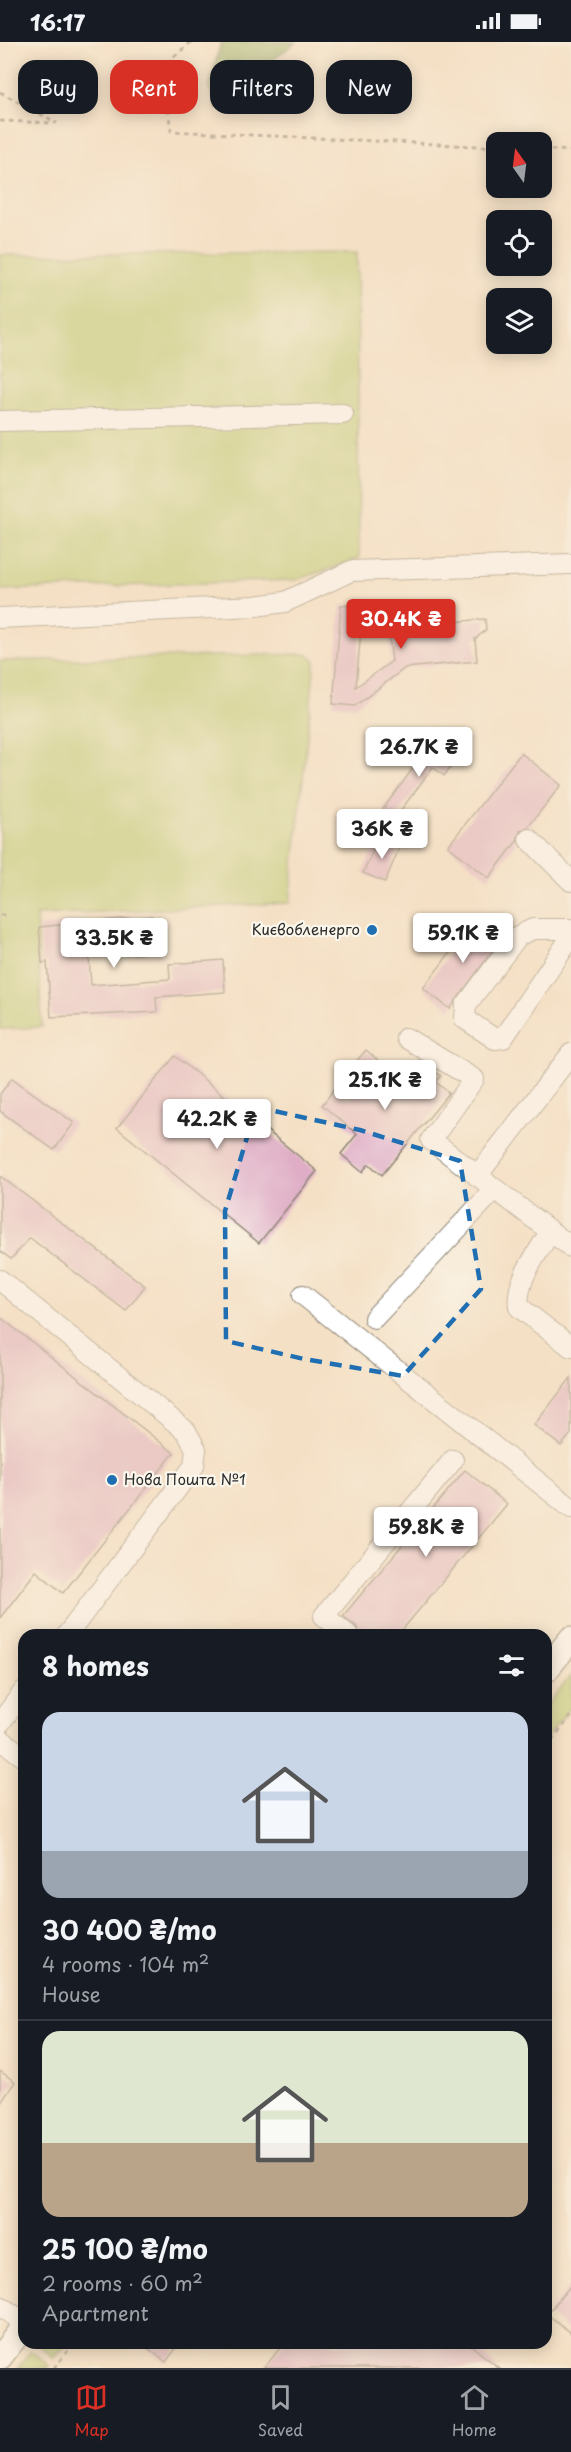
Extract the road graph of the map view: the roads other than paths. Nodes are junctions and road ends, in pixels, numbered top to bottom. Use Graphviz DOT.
graph roads {
  1 [pos="343,414"];
  2 [pos="0,421"];
  3 [pos="571,564"];
  4 [pos="0,618"];
  5 [pos="529,839"];
  6 [pos="571,881"];
  7 [pos="571,929"];
  8 [pos="571,937"];
  9 [pos="406,1038"];
  10 [pos="571,1054"];
  11 [pos="477,1176"];
  12 [pos="494,1190"];
  13 [pos="550,1232"];
  14 [pos="571,1247"];
  15 [pos="0,1280"];
  16 [pos="303,1295"];
  17 [pos="374,1318"];
  18 [pos="571,1347"];
  19 [pos="453,1460"];
  20 [pos="571,1508"];
  21 [pos="72,1629"];
  22 [pos="340,1629"];
  23 [pos="571,1639"];
  24 [pos="552,1663"];
  25 [pos="18,1699"];
  26 [pos="0,1723"];
  27 [pos="0,1739"];
  28 [pos="18,1752"];
  29 [pos="0,2306"];
  30 [pos="18,2320"];
  31 [pos="18,2332"];
  32 [pos="0,2357"];
  1 -- 2 [label="lane"];
  3 -- 4 [label="lane"];
  5 -- 6 [label="lane"];
  7 -- 8 [label="lane"];
  9 -- 11 [label="lane"];
  10 -- 11 [label="lane"];
  11 -- 12 [label="lane"];
  12 -- 13 [label="lane"];
  12 -- 17 [label="lane"];
  13 -- 14 [label="lane"];
  13 -- 18 [label="lane"];
  15 -- 21 [label="lane"];
  16 -- 20 [label="lane"];
  19 -- 22 [label="lane"];
  23 -- 24 [label="main road"];
  25 -- 26 [label="lane"];
  27 -- 28 [label="lane"];
  29 -- 30 [label="lane"];
  31 -- 32 [label="main road"];
}
